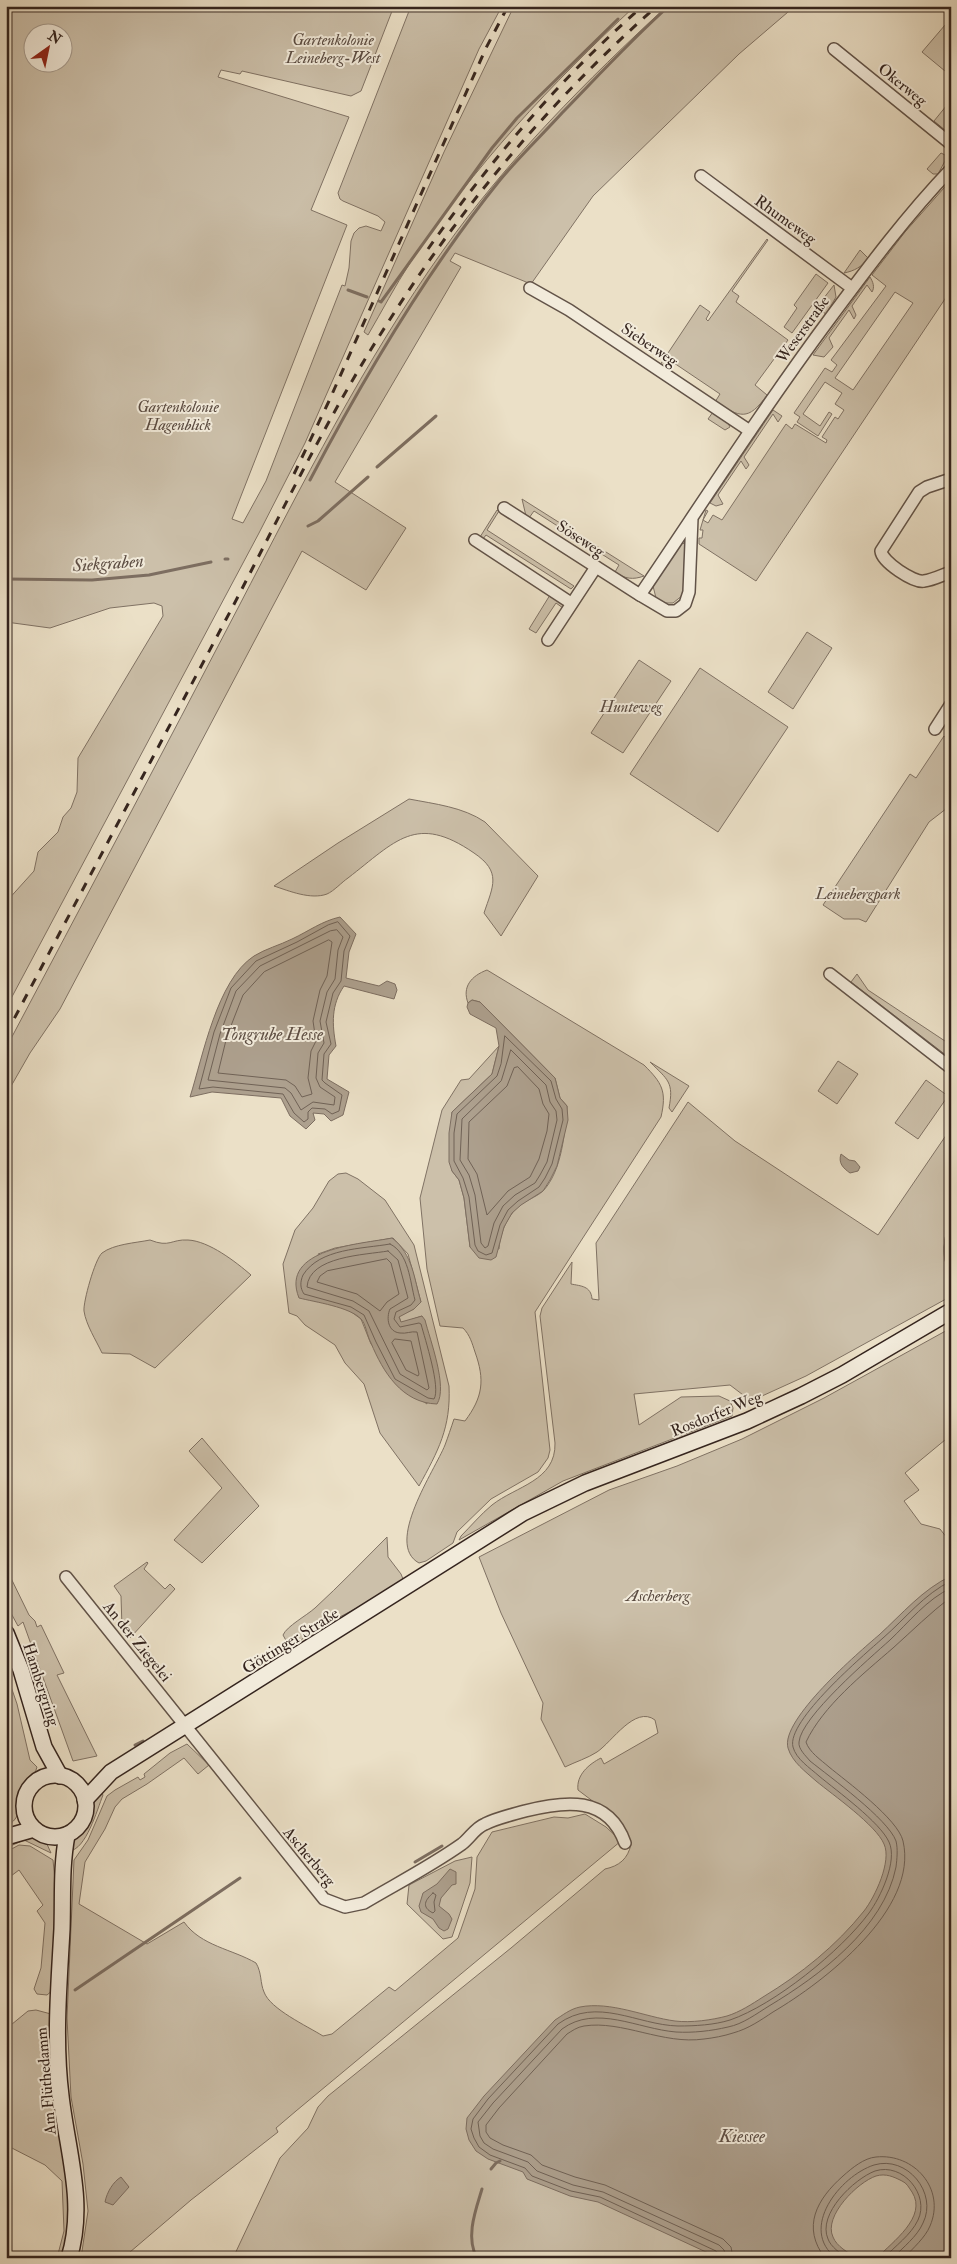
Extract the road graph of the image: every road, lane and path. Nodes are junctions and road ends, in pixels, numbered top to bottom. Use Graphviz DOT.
graph roads {
  1 [pos="834,49"];
  2 [pos="951,144"];
  3 [pos="951,169"];
  4 [pos="701,176"];
  5 [pos="530,288"];
  6 [pos="852,288"];
  7 [pos="750,431"];
  8 [pos="951,480"];
  9 [pos="504,508"];
  10 [pos="692,518"];
  11 [pos="475,540"];
  12 [pos="596,567"];
  13 [pos="951,572"];
  14 [pos="640,595"];
  15 [pos="571,603"];
  16 [pos="548,640"];
  17 [pos="951,704"];
  18 [pos="935,729"];
  19 [pos="830,974"];
  20 [pos="951,1068"];
  21 [pos="951,1240"];
  22 [pos="951,1258"];
  23 [pos="951,1311"];
  24 [pos="487,1535"];
  25 [pos="66,1577"];
  26 [pos="6,1633"];
  27 [pos="184,1726"];
  28 [pos="44,1747"];
  29 [pos="111,1772"];
  30 [pos="60,1776"];
  31 [pos="42,1779"];
  32 [pos="76,1784"];
  33 [pos="85,1800"];
  34 [pos="25,1814"];
  35 [pos="34,1829"];
  36 [pos="67,1835"];
  37 [pos="7,1836"];
  38 [pos="50,1837"];
  39 [pos="625,1843"];
  40 [pos="62,1870"];
  41 [pos="69,2258"];
  1 -- 2 [label="street, Okerweg"];
  3 -- 6 [label="street, Weserstraße"];
  4 -- 6 [label="street, Rhumeweg"];
  5 -- 7 [label="street, Sieberweg"];
  6 -- 7 [label="street, Weserstraße"];
  7 -- 10 [label="street, Weserstraße"];
  8 -- 13 [label="street"];
  9 -- 12 [label="street, Söseweg"];
  10 -- 14 [label="street, Weserstraße"];
  10 -- 14 [label="street"];
  11 -- 15 [label="street"];
  12 -- 14 [label="street, Söseweg"];
  12 -- 15 [label="street"];
  15 -- 16 [label="street"];
  17 -- 18 [label="street"];
  19 -- 20 [label="street"];
  21 -- 22 [label="street"];
  23 -- 24 [label="main road, Rosdorfer Weg"];
  24 -- 27 [label="main road, Göttinger Straße"];
  25 -- 27 [label="street, An der Ziegelei"];
  26 -- 28 [label="main road, Hambergring"];
  27 -- 29 [label="main road, Göttinger Straße"];
  27 -- 39 [label="street, Ascherberg"];
  28 -- 30 [label="main road, Hambergring"];
  28 -- 31 [label="main road, Hambergring"];
  29 -- 32 [label="main road, Göttinger Straße"];
  29 -- 33 [label="main road, Göttinger Straße"];
  30 -- 31 [label="main road"];
  30 -- 32 [label="main road"];
  31 -- 34 [label="main road"];
  32 -- 33 [label="main road"];
  33 -- 36 [label="main road"];
  34 -- 35 [label="main road"];
  34 -- 37 [label="main road"];
  35 -- 37 [label="main road"];
  35 -- 38 [label="main road"];
  36 -- 38 [label="main road"];
  36 -- 40 [label="main road, Am Flüthedamm"];
  38 -- 40 [label="main road, Am Flüthedamm"];
  40 -- 41 [label="main road, Am Flüthedamm"];
}
